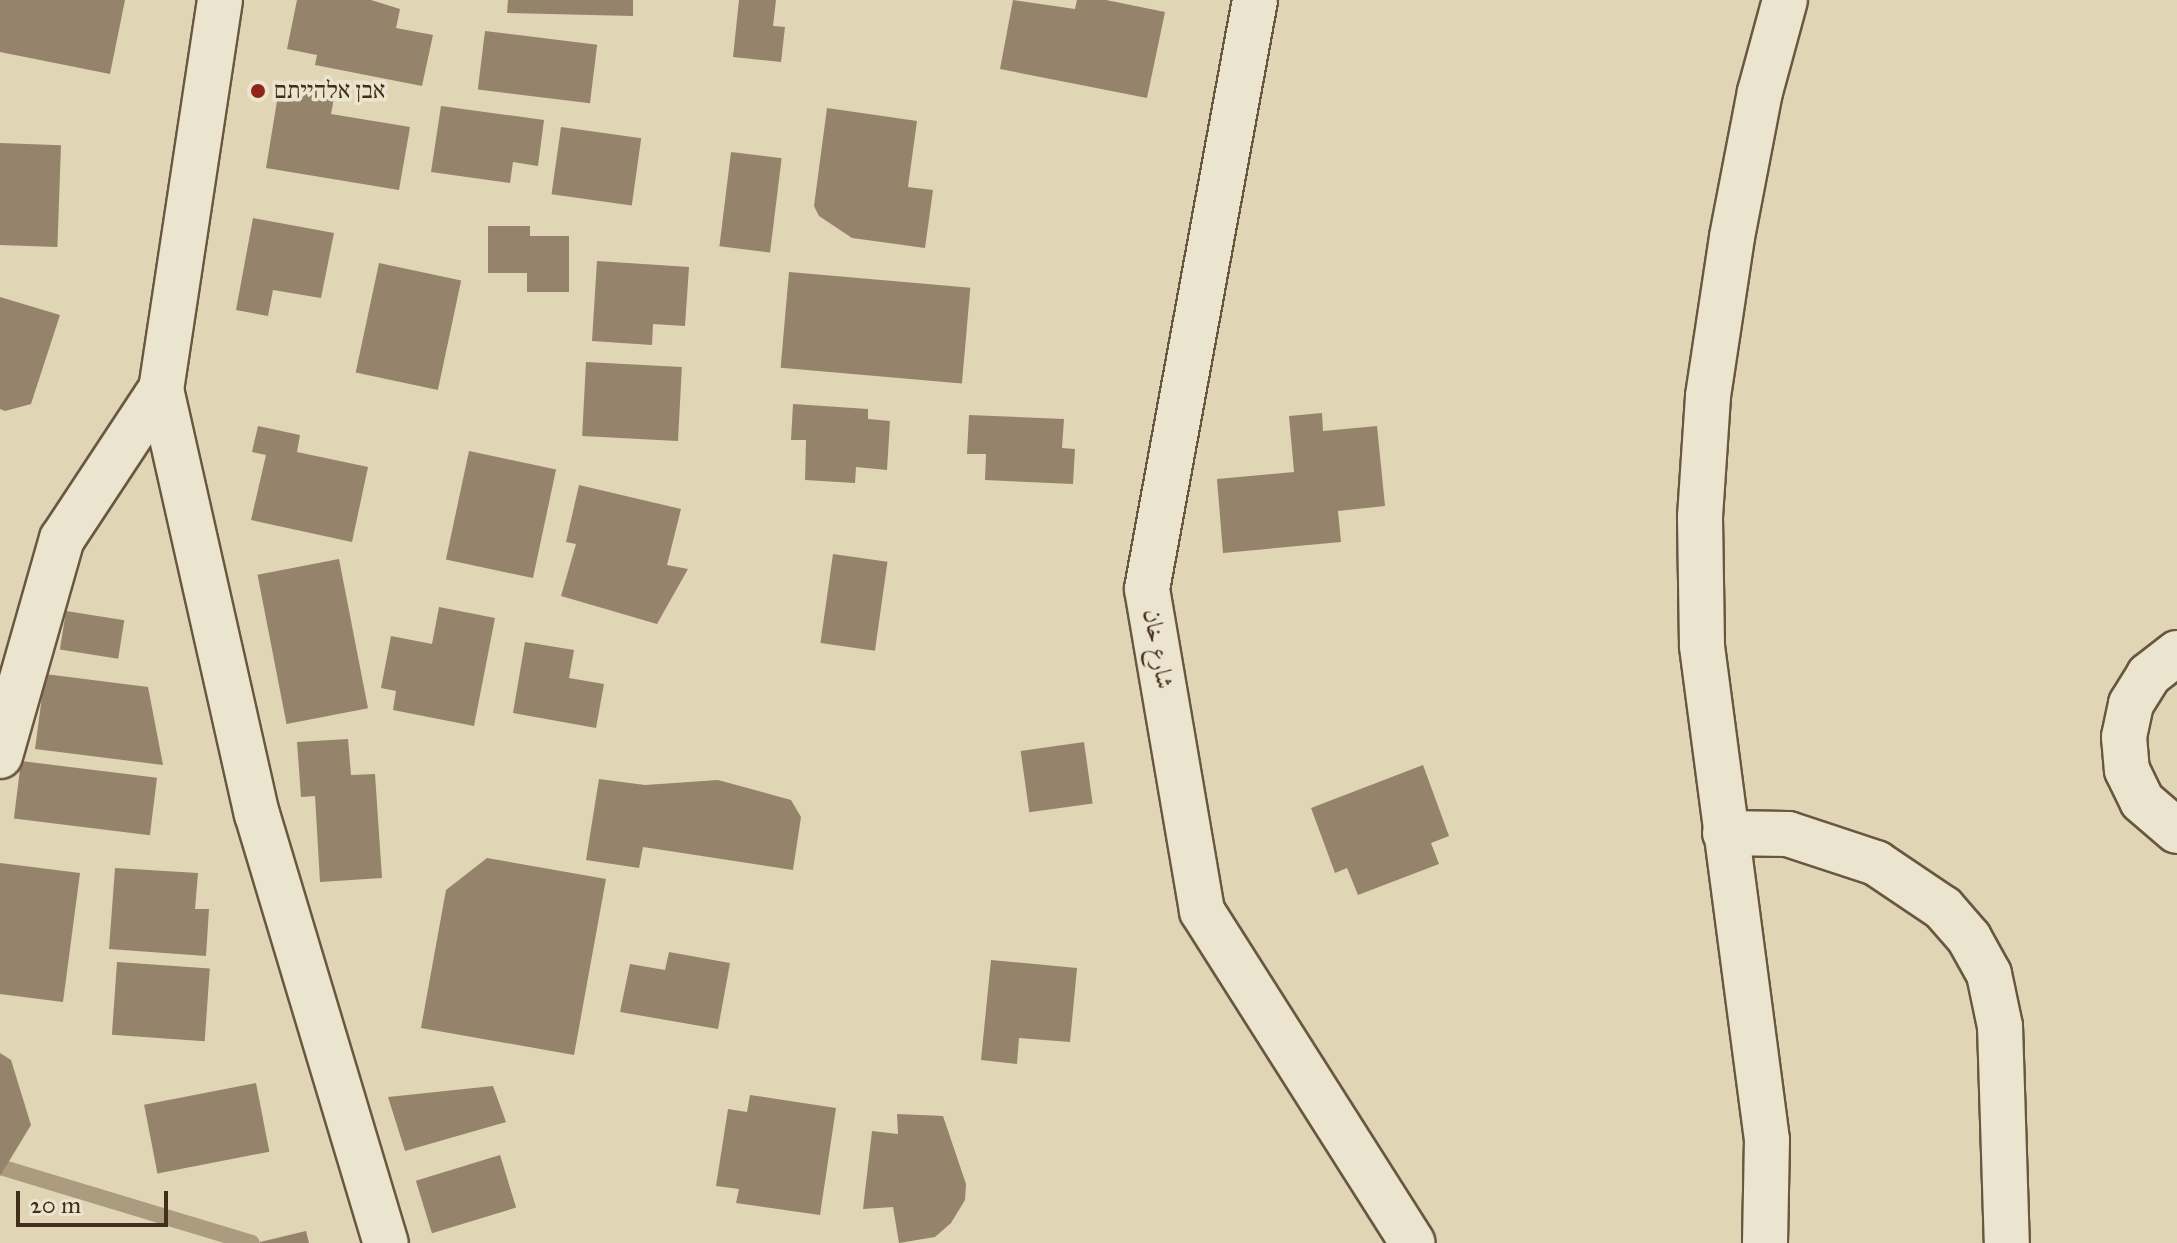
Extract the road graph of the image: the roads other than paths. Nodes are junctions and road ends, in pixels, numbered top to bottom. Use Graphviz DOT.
graph roads {
  1 [pos="220,0"];
  2 [pos="1255,0"];
  3 [pos="1785,0"];
  4 [pos="161,389"];
  5 [pos="2177,653"];
  6 [pos="0,756"];
  7 [pos="2177,831"];
  8 [pos="1725,833"];
  9 [pos="386,1243"];
  10 [pos="1413,1243"];
  11 [pos="1765,1243"];
  12 [pos="2007,1243"];
  1 -- 4 [label="street"];
  2 -- 10 [label="street, شارع خان"];
  3 -- 8 [label="street"];
  4 -- 6 [label="street"];
  4 -- 9 [label="street"];
  5 -- 7 [label="street"];
  8 -- 11 [label="street"];
  8 -- 12 [label="street"];
}
